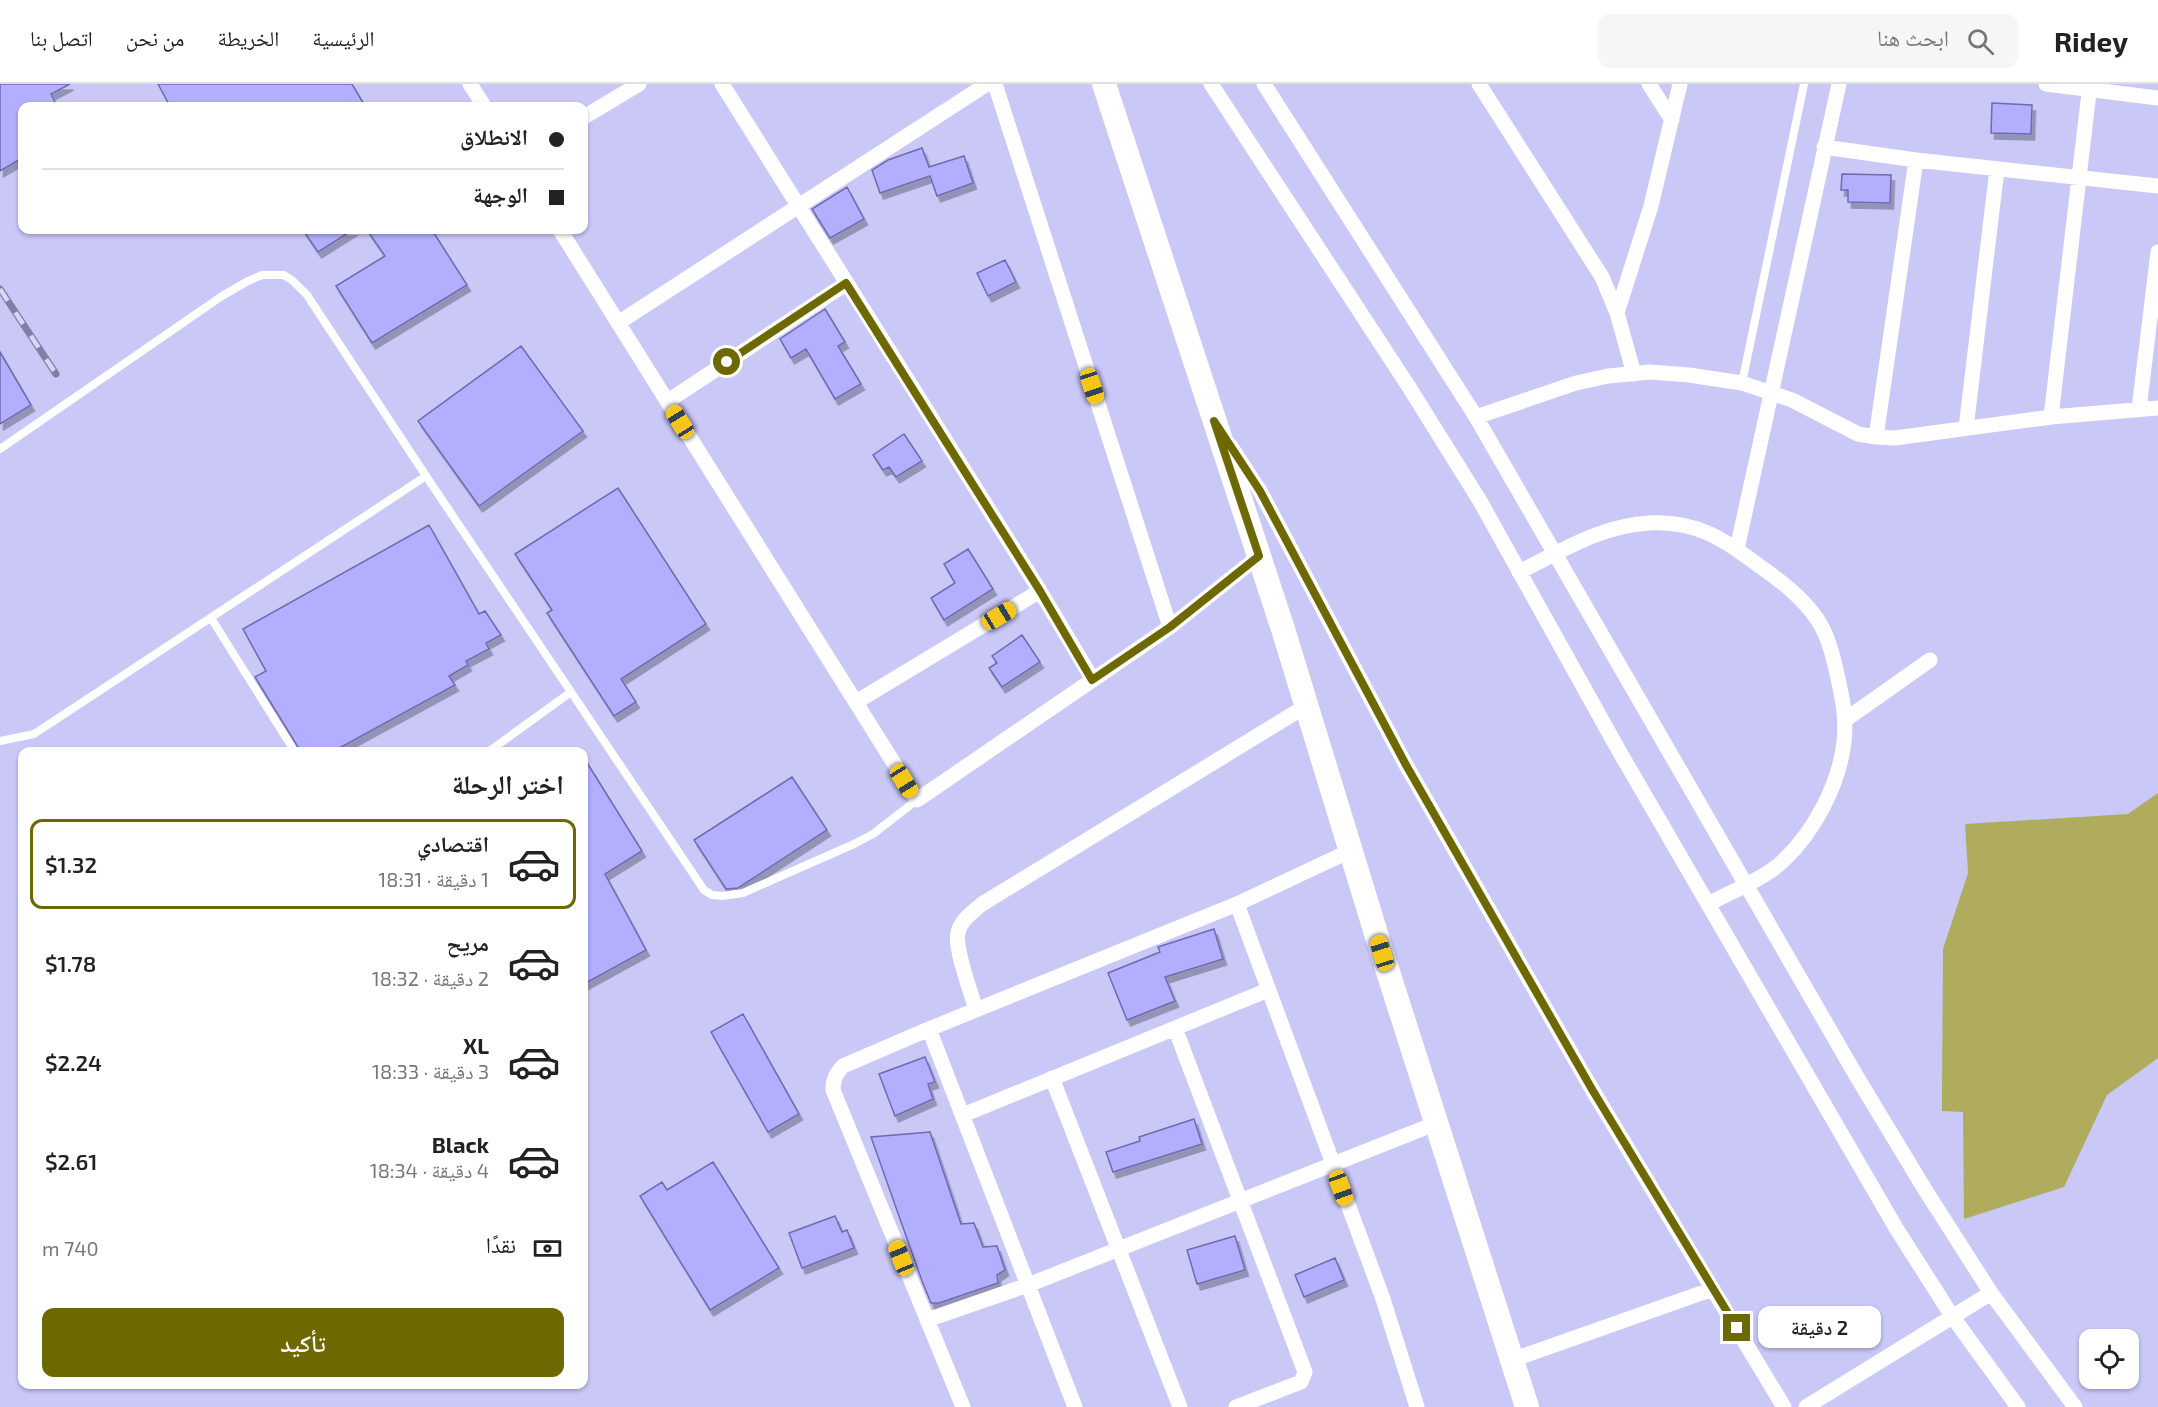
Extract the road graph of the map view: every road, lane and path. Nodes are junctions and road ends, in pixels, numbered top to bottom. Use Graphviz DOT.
graph roads {
  1 [pos="470,84"];
  2 [pos="639,84"];
  3 [pos="722,84"];
  4 [pos="987,84"];
  5 [pos="995,84"];
  6 [pos="1104,84"];
  7 [pos="1211,84"];
  8 [pos="1264,84"];
  9 [pos="1479,84"];
  10 [pos="1649,84"];
  11 [pos="1680,84"];
  12 [pos="1804,84"];
  13 [pos="1839,84"];
  14 [pos="2046,84"];
  15 [pos="2090,87"];
  16 [pos="2158,99"];
  17 [pos="481,102"];
  18 [pos="588,115"];
  19 [pos="1672,120"];
  20 [pos="1824,147"];
  21 [pos="1916,160"];
  22 [pos="1997,169"];
  23 [pos="2080,178"];
  24 [pos="2158,186"];
  25 [pos="798,205"];
  26 [pos="562,234"];
  27 [pos="2158,252"];
  28 [pos="846,283"];
  29 [pos="2156,287"];
  30 [pos="1617,313"];
  31 [pos="618,323"];
  32 [pos="1634,374"];
  33 [pos="1742,383"];
  34 [pos="1770,392"];
  35 [pos="668,401"];
  36 [pos="2158,408"];
  37 [pos="2139,409"];
  38 [pos="1476,417"];
  39 [pos="2051,417"];
  40 [pos="1214,421"];
  41 [pos="1966,428"];
  42 [pos="1876,437"];
  43 [pos="0,449"];
  44 [pos="426,476"];
  45 [pos="1737,549"];
  46 [pos="1557,554"];
  47 [pos="1259,556"];
  48 [pos="1520,572"];
  49 [pos="1040,591"];
  50 [pos="211,618"];
  51 [pos="1170,627"];
  52 [pos="1930,660"];
  53 [pos="1092,680"];
  54 [pos="571,692"];
  55 [pos="855,702"];
  56 [pos="1306,706"];
  57 [pos="1845,720"];
  58 [pos="0,741"];
  59 [pos="292,747"];
  60 [pos="495,747"];
  61 [pos="917,800"];
  62 [pos="1352,850"];
  63 [pos="1747,884"];
  64 [pos="1237,904"];
  65 [pos="1708,904"];
  66 [pos="1268,990"];
  67 [pos="976,1010"];
  68 [pos="1175,1028"];
  69 [pos="929,1029"];
  70 [pos="1052,1078"];
  71 [pos="963,1115"];
  72 [pos="1437,1123"];
  73 [pos="1333,1165"];
  74 [pos="1240,1201"];
  75 [pos="1120,1249"];
  76 [pos="1028,1285"];
  77 [pos="1713,1289"];
  78 [pos="1991,1293"];
  79 [pos="1952,1316"];
  80 [pos="927,1320"];
  81 [pos="1512,1360"];
  82 [pos="1242,1406"];
  83 [pos="963,1407"];
  84 [pos="1075,1407"];
  85 [pos="1180,1407"];
  86 [pos="1417,1407"];
  87 [pos="1527,1407"];
  88 [pos="1784,1407"];
  89 [pos="1806,1407"];
  90 [pos="2018,1407"];
  91 [pos="2075,1407"];
  1 -- 17 [label="street"];
  2 -- 18 [label="street"];
  3 -- 25 [label="street"];
  4 -- 25 [label="street"];
  5 -- 51 [label="street"];
  6 -- 40 [label="main road"];
  7 -- 48 [label="street"];
  8 -- 38 [label="street"];
  9 -- 30 [label="street"];
  10 -- 19 [label="street"];
  11 -- 19 [label="street"];
  12 -- 33 [label="lane"];
  13 -- 20 [label="street"];
  14 -- 15 [label="street"];
  15 -- 16 [label="street"];
  15 -- 23 [label="street"];
  19 -- 30 [label="street"];
  20 -- 21 [label="street"];
  20 -- 34 [label="street"];
  21 -- 22 [label="street"];
  21 -- 42 [label="street"];
  22 -- 23 [label="street"];
  22 -- 41 [label="street"];
  23 -- 24 [label="street"];
  23 -- 39 [label="street"];
  25 -- 28 [label="street"];
  25 -- 31 [label="street"];
  26 -- 31 [label="street"];
  27 -- 29 [label="street"];
  28 -- 35 [label="street"];
  28 -- 49 [label="street"];
  29 -- 37 [label="street"];
  30 -- 32 [label="street"];
  31 -- 35 [label="street"];
  32 -- 33 [label="street"];
  32 -- 38 [label="street"];
  33 -- 34 [label="street"];
  34 -- 42 [label="street"];
  34 -- 45 [label="street"];
  35 -- 55 [label="street"];
  36 -- 37 [label="street"];
  37 -- 39 [label="street"];
  38 -- 46 [label="street"];
  39 -- 41 [label="street"];
  40 -- 47 [label="main road"];
  40 -- 77 [label="street"];
  41 -- 42 [label="street"];
  43 -- 44 [label="lane"];
  44 -- 50 [label="lane"];
  44 -- 54 [label="lane"];
  45 -- 46 [label="street"];
  45 -- 57 [label="street"];
  46 -- 48 [label="street"];
  46 -- 63 [label="street"];
  47 -- 51 [label="street"];
  47 -- 56 [label="main road"];
  48 -- 65 [label="street"];
  49 -- 53 [label="street"];
  49 -- 55 [label="street"];
  50 -- 58 [label="lane"];
  50 -- 59 [label="lane"];
  51 -- 53 [label="street"];
  52 -- 57 [label="street"];
  53 -- 61 [label="street"];
  54 -- 60 [label="lane"];
  54 -- 61 [label="lane"];
  55 -- 61 [label="street"];
  56 -- 62 [label="main road"];
  56 -- 67 [label="street"];
  57 -- 63 [label="street"];
  62 -- 64 [label="street"];
  62 -- 72 [label="main road"];
  63 -- 65 [label="street"];
  63 -- 78 [label="street"];
  64 -- 66 [label="street"];
  64 -- 67 [label="street"];
  65 -- 79 [label="street"];
  66 -- 68 [label="street"];
  66 -- 73 [label="street"];
  67 -- 69 [label="street"];
  68 -- 70 [label="street"];
  68 -- 74 [label="street"];
  69 -- 71 [label="street"];
  69 -- 80 [label="street"];
  70 -- 71 [label="street"];
  70 -- 75 [label="street"];
  71 -- 76 [label="street"];
  72 -- 73 [label="street"];
  72 -- 81 [label="main road"];
  73 -- 74 [label="street"];
  73 -- 86 [label="street"];
  74 -- 75 [label="street"];
  74 -- 82 [label="street"];
  75 -- 76 [label="street"];
  75 -- 85 [label="street"];
  76 -- 80 [label="street"];
  76 -- 84 [label="street"];
  77 -- 81 [label="street"];
  77 -- 88 [label="street"];
  78 -- 79 [label="street"];
  78 -- 91 [label="street"];
  79 -- 89 [label="street"];
  79 -- 90 [label="street"];
  80 -- 83 [label="street"];
  81 -- 87 [label="main road"];
}
